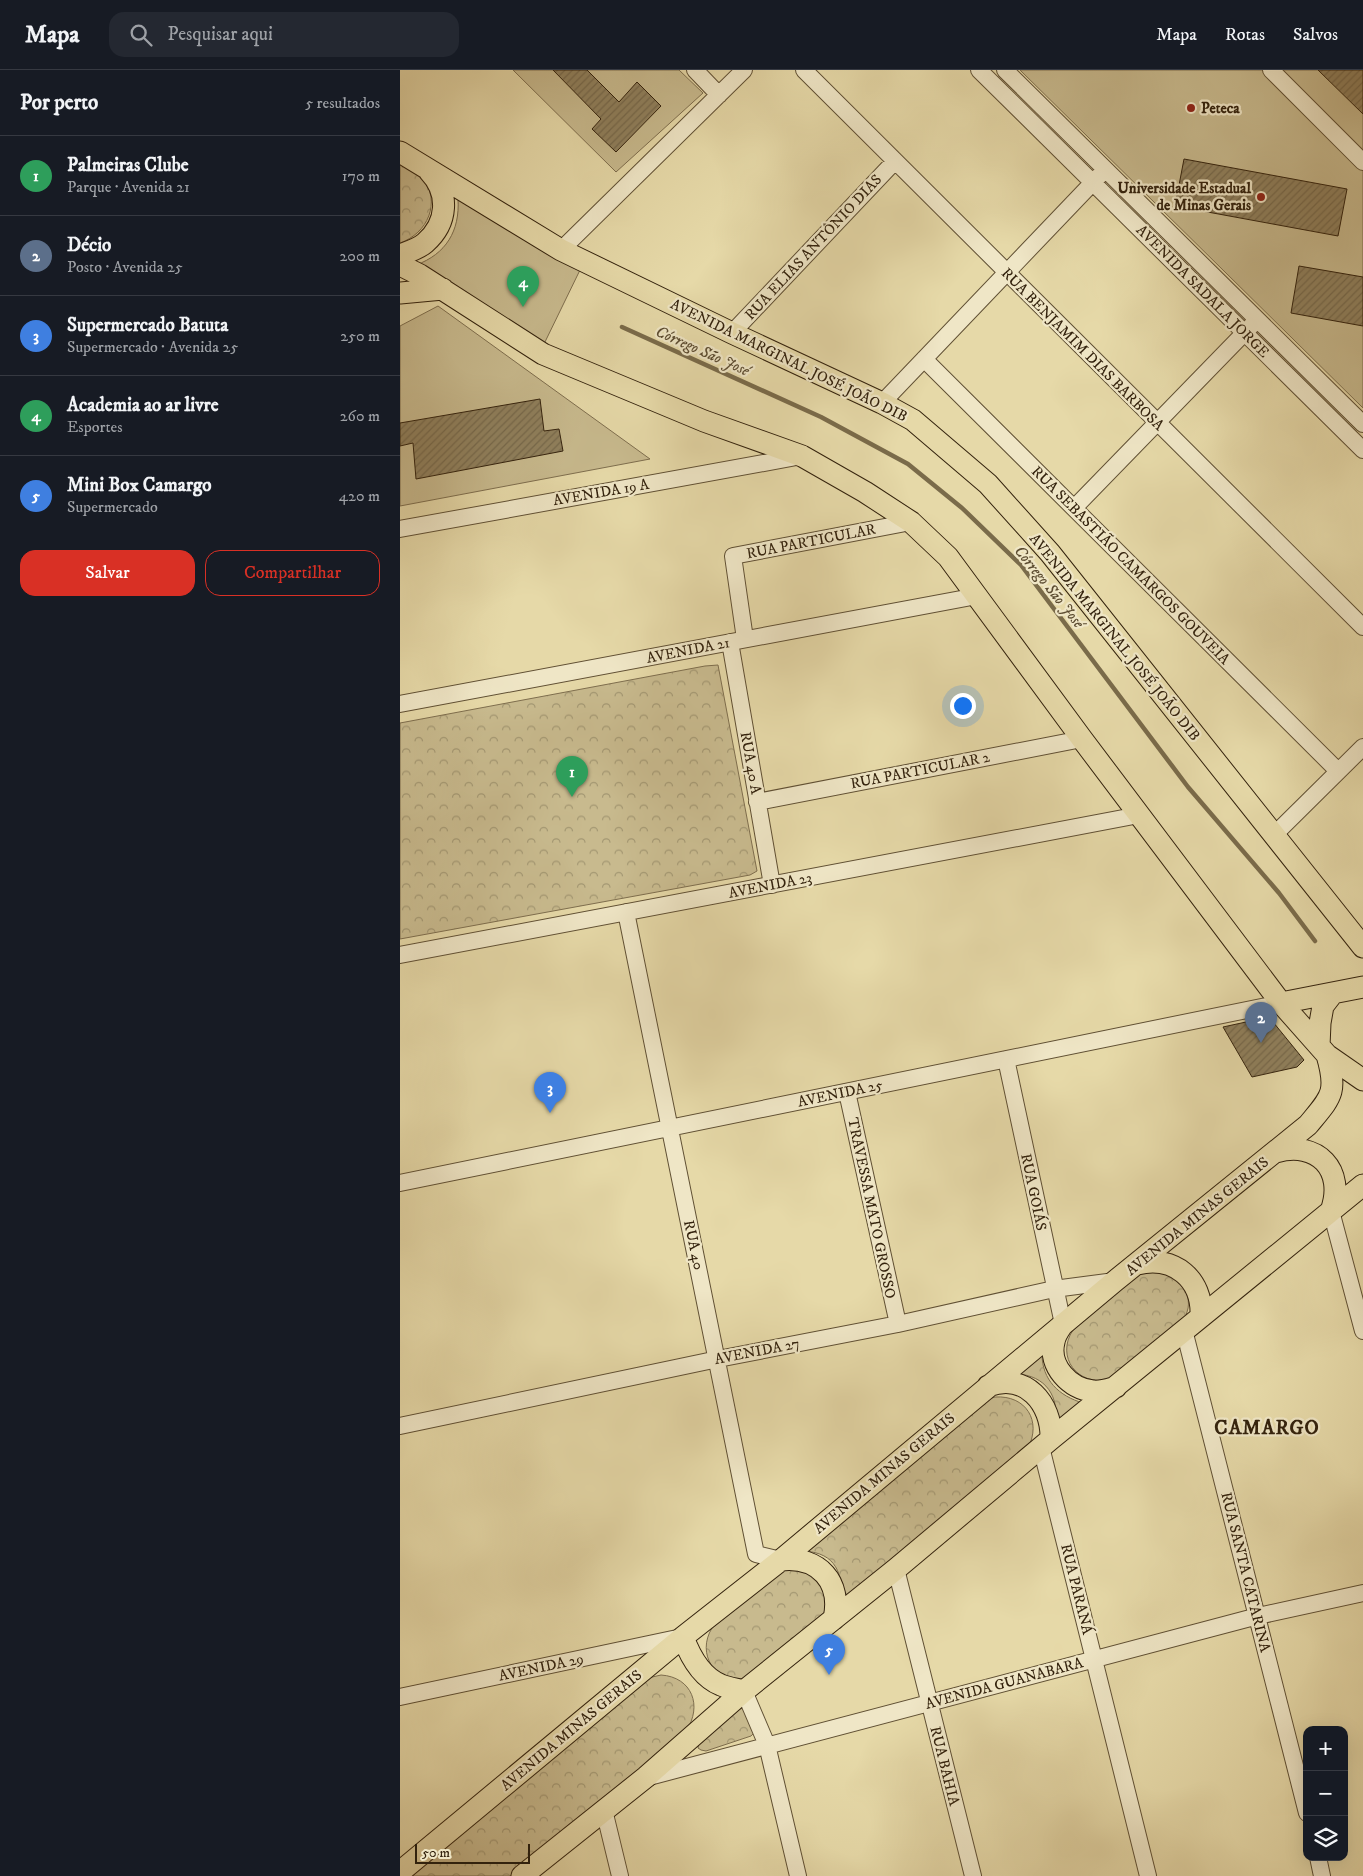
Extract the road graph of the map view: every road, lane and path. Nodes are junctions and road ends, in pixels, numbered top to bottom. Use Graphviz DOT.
graph roads {
  1 [pos="695,70"];
  2 [pos="744,70"];
  3 [pos="804,70"];
  4 [pos="978,70"];
  5 [pos="1005,70"];
  6 [pos="1271,70"];
  7 [pos="719,95"];
  8 [pos="400,152"];
  9 [pos="894,161"];
  10 [pos="1363,162"];
  11 [pos="423,165"];
  12 [pos="1106,169"];
  13 [pos="1093,183"];
  14 [pos="561,250"];
  15 [pos="400,255"];
  16 [pos="400,265"];
  17 [pos="1007,272"];
  18 [pos="443,289"];
  19 [pos="400,292"];
  20 [pos="1258,320"];
  21 [pos="732,333"];
  22 [pos="1245,333"];
  23 [pos="924,359"];
  24 [pos="882,403"];
  25 [pos="1158,422"];
  26 [pos="1363,424"];
  27 [pos="1363,450"];
  28 [pos="802,456"];
  29 [pos="1074,508"];
  30 [pos="911,522"];
  31 [pos="400,529"];
  32 [pos="977,596"];
  33 [pos="1363,627"];
  34 [pos="737,640"];
  35 [pos="400,704"];
  36 [pos="1082,739"];
  37 [pos="1363,747"];
  38 [pos="1338,771"];
  39 [pos="757,802"];
  40 [pos="1139,815"];
  41 [pos="1274,835"];
  42 [pos="772,885"];
  43 [pos="626,912"];
  44 [pos="1363,947"];
  45 [pos="400,955"];
  46 [pos="1363,987"];
  47 [pos="1332,993"];
  48 [pos="1281,1003"];
  49 [pos="1323,1051"];
  50 [pos="1006,1059"];
  51 [pos="1363,1080"];
  52 [pos="847,1092"];
  53 [pos="670,1128"];
  54 [pos="1276,1152"];
  55 [pos="400,1183"];
  56 [pos="1363,1185"];
  57 [pos="1331,1211"];
  58 [pos="1137,1264"];
  59 [pos="1115,1281"];
  60 [pos="1054,1289"];
  61 [pos="1201,1316"];
  62 [pos="898,1324"];
  63 [pos="1063,1324"];
  64 [pos="1184,1330"];
  65 [pos="1363,1331"];
  66 [pos="718,1359"];
  67 [pos="988,1386"];
  68 [pos="1116,1387"];
  69 [pos="400,1426"];
  70 [pos="1046,1443"];
  71 [pos="781,1560"];
  72 [pos="896,1570"];
  73 [pos="1363,1593"];
  74 [pos="1258,1616"];
  75 [pos="834,1619"];
  76 [pos="683,1637"];
  77 [pos="1094,1659"];
  78 [pos="744,1691"];
  79 [pos="400,1697"];
  80 [pos="930,1703"];
  81 [pos="767,1745"];
  82 [pos="646,1778"];
  83 [pos="1303,1797"];
  84 [pos="604,1810"];
  85 [pos="1319,1861"];
  86 [pos="400,1872"];
  87 [pos="522,1876"];
  88 [pos="620,1876"];
  89 [pos="798,1876"];
  90 [pos="973,1876"];
  91 [pos="1148,1876"];
  92 [pos="1322,1876"];
  1 -- 7 [label="street"];
  2 -- 7 [label="street"];
  3 -- 9 [label="street, RUA BENJAMIM DIAS BARBOSA"];
  4 -- 13 [label="street, AVENIDA SADALA JORGE"];
  5 -- 12 [label="street, AVENIDA SADALA JORGE"];
  6 -- 10 [label="street"];
  7 -- 14 [label="street"];
  8 -- 11 [label="main road, AVENIDA MARGINAL JOSÉ JOÃO DIB"];
  9 -- 17 [label="street, RUA BENJAMIM DIAS BARBOSA"];
  9 -- 21 [label="street, RUA ELIAS ANTÔNIO DIAS"];
  11 -- 14 [label="main road, AVENIDA MARGINAL JOSÉ JOÃO DIB"];
  11 -- 15 [label="main road"];
  12 -- 13 [label="street"];
  12 -- 20 [label="street, AVENIDA SADALA JORGE"];
  13 -- 17 [label="street"];
  13 -- 22 [label="street, AVENIDA SADALA JORGE"];
  14 -- 21 [label="main road, AVENIDA MARGINAL JOSÉ JOÃO DIB"];
  16 -- 18 [label="main road"];
  17 -- 23 [label="street"];
  17 -- 25 [label="street, RUA BENJAMIM DIAS BARBOSA"];
  18 -- 19 [label="main road"];
  18 -- 28 [label="main road"];
  20 -- 22 [label="street"];
  20 -- 26 [label="street, AVENIDA SADALA JORGE"];
  21 -- 24 [label="main road, AVENIDA MARGINAL JOSÉ JOÃO DIB"];
  22 -- 25 [label="street"];
  22 -- 27 [label="street, AVENIDA SADALA JORGE"];
  23 -- 24 [label="street"];
  23 -- 29 [label="street, RUA SEBASTIÃO CAMARGOS GOUVEIA"];
  24 -- 41 [label="main road, AVENIDA MARGINAL JOSÉ JOÃO DIB"];
  25 -- 29 [label="street"];
  25 -- 33 [label="street, RUA BENJAMIM DIAS BARBOSA"];
  28 -- 30 [label="main road"];
  28 -- 31 [label="street, AVENIDA 19 A"];
  29 -- 38 [label="street, RUA SEBASTIÃO CAMARGOS GOUVEIA"];
  30 -- 32 [label="main road"];
  30 -- 34 [label="street, RUA PARTICULAR"];
  32 -- 34 [label="street, AVENIDA 21"];
  32 -- 36 [label="main road"];
  34 -- 35 [label="street, AVENIDA 21"];
  34 -- 39 [label="street, RUA 40 A"];
  36 -- 39 [label="street, RUA PARTICULAR 2"];
  36 -- 40 [label="main road"];
  37 -- 38 [label="street"];
  38 -- 41 [label="street"];
  39 -- 42 [label="street, RUA 40 A"];
  40 -- 42 [label="street, AVENIDA 23"];
  40 -- 48 [label="main road"];
  41 -- 44 [label="main road, AVENIDA MARGINAL JOSÉ JOÃO DIB"];
  42 -- 43 [label="street, AVENIDA 23"];
  43 -- 45 [label="street, AVENIDA 23"];
  43 -- 53 [label="street, RUA 40"];
  46 -- 47 [label="main road"];
  47 -- 48 [label="main road"];
  47 -- 49 [label="main road"];
  48 -- 49 [label="main road"];
  48 -- 50 [label="street, AVENIDA 25"];
  49 -- 51 [label="main road"];
  49 -- 54 [label="main road, AVENIDA MINAS GERAIS"];
  50 -- 52 [label="street, AVENIDA 25"];
  50 -- 60 [label="street, RUA GOIÁS"];
  52 -- 53 [label="street, AVENIDA 25"];
  52 -- 62 [label="street, TRAVESSA MATO GROSSO"];
  53 -- 55 [label="street, AVENIDA 25"];
  53 -- 66 [label="street, RUA 40"];
  54 -- 57 [label="main road"];
  54 -- 58 [label="main road, AVENIDA MINAS GERAIS"];
  56 -- 57 [label="main road"];
  57 -- 61 [label="main road"];
  57 -- 65 [label="street"];
  58 -- 59 [label="main road, AVENIDA MINAS GERAIS"];
  58 -- 61 [label="main road"];
  59 -- 60 [label="street, AVENIDA 27"];
  59 -- 63 [label="main road, AVENIDA MINAS GERAIS"];
  60 -- 62 [label="street, AVENIDA 27"];
  60 -- 63 [label="street, RUA GOIÁS"];
  61 -- 64 [label="main road"];
  62 -- 66 [label="street, AVENIDA 27"];
  63 -- 67 [label="main road, AVENIDA MINAS GERAIS"];
  63 -- 68 [label="main road"];
  64 -- 68 [label="main road"];
  64 -- 74 [label="street, RUA SANTA CATARINA"];
  66 -- 69 [label="street, AVENIDA 27"];
  66 -- 71 [label="street, RUA 40"];
  67 -- 70 [label="main road"];
  67 -- 71 [label="main road, AVENIDA MINAS GERAIS"];
  68 -- 70 [label="main road"];
  70 -- 72 [label="main road"];
  70 -- 77 [label="street, RUA PARANÁ"];
  71 -- 75 [label="main road"];
  71 -- 76 [label="main road, AVENIDA MINAS GERAIS"];
  72 -- 75 [label="main road"];
  72 -- 80 [label="street, RUA BAHIA"];
  73 -- 74 [label="street, AVENIDA GUANABARA"];
  74 -- 77 [label="street, AVENIDA GUANABARA"];
  74 -- 83 [label="street, RUA SANTA CATARINA"];
  75 -- 78 [label="main road"];
  76 -- 78 [label="main road"];
  76 -- 79 [label="street, AVENIDA 29"];
  76 -- 86 [label="main road, AVENIDA MINAS GERAIS"];
  77 -- 80 [label="street, AVENIDA GUANABARA"];
  77 -- 91 [label="street, RUA PARANÁ"];
  78 -- 81 [label="street"];
  78 -- 82 [label="main road"];
  80 -- 81 [label="street, AVENIDA GUANABARA"];
  80 -- 90 [label="street, RUA BAHIA"];
  81 -- 82 [label="street, AVENIDA GUANABARA"];
  81 -- 89 [label="street"];
  82 -- 84 [label="main road"];
  84 -- 87 [label="main road"];
  84 -- 88 [label="street"];
  85 -- 92 [label="street"];
}
